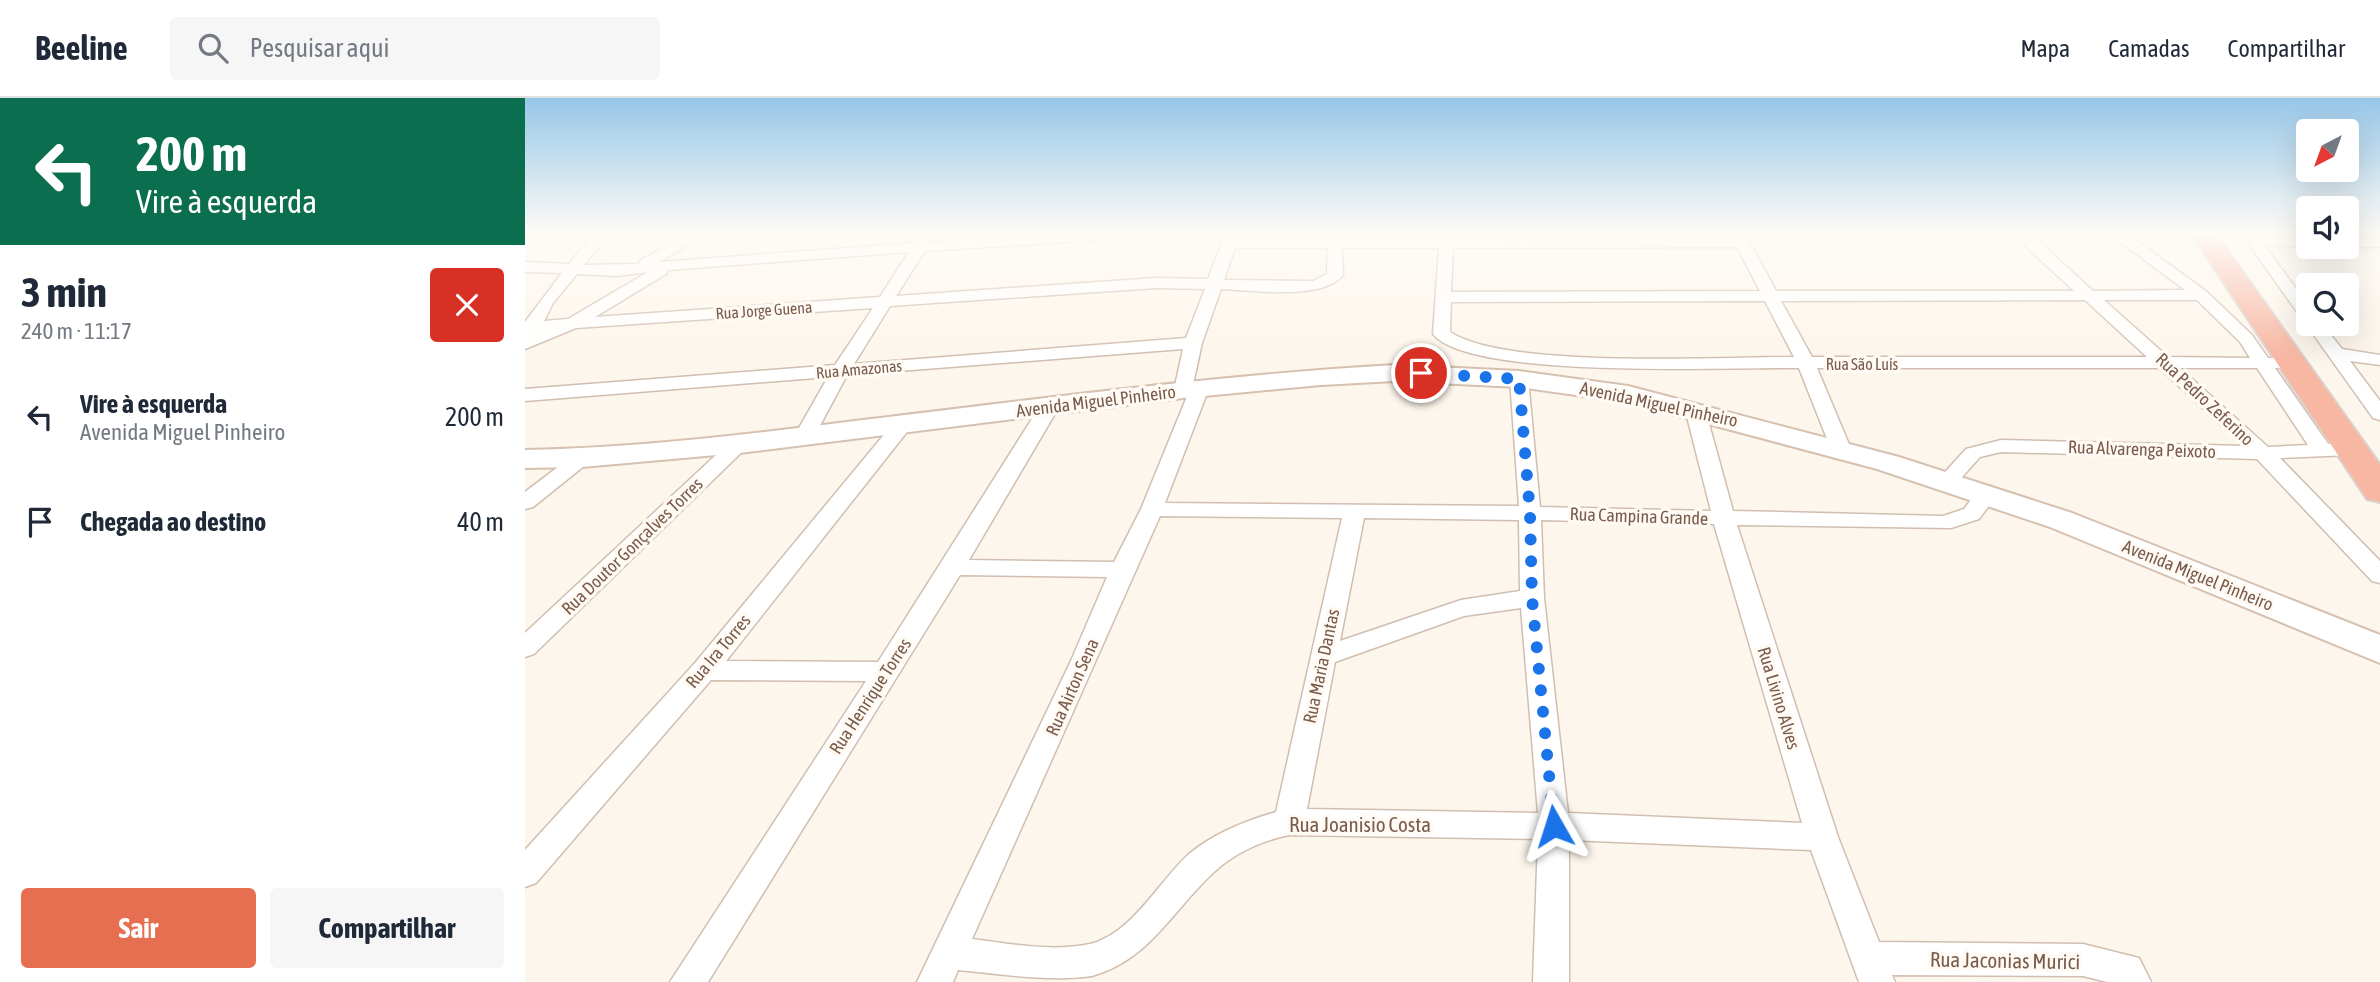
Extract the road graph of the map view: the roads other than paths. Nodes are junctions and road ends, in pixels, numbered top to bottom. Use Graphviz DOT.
graph roads {
  1 [pos="568,274"];
  2 [pos="655,274"];
  3 [pos="901,274"];
  4 [pos="1219,274"];
  5 [pos="1334,274"];
  6 [pos="1446,274"];
  7 [pos="1760,274"];
  8 [pos="2068,274"];
  9 [pos="2172,274"];
  10 [pos="2226,274"];
  11 [pos="2278,274"];
  12 [pos="1216,282"];
  13 [pos="1771,295"];
  14 [pos="2201,295"];
  15 [pos="2093,296"];
  16 [pos="1445,297"];
  17 [pos="2296,299"];
  18 [pos="883,302"];
  19 [pos="570,324"];
  20 [pos="527,335"];
  21 [pos="2323,336"];
  22 [pos="1193,343"];
  23 [pos="2336,354"];
  24 [pos="2380,360"];
  25 [pos="2165,363"];
  26 [pos="2277,363"];
  27 [pos="1807,364"];
  28 [pos="841,370"];
  29 [pos="1519,379"];
  30 [pos="1192,389"];
  31 [pos="525,395"];
  32 [pos="1049,407"];
  33 [pos="1695,409"];
  34 [pos="2380,414"];
  35 [pos="904,423"];
  36 [pos="805,435"];
  37 [pos="739,444"];
  38 [pos="1841,449"];
  39 [pos="2337,450"];
  40 [pos="2263,453"];
  41 [pos="525,458"];
  42 [pos="582,458"];
  43 [pos="1947,482"];
  44 [pos="2380,491"];
  45 [pos="1986,495"];
  46 [pos="525,502"];
  47 [pos="1152,509"];
  48 [pos="1353,511"];
  49 [pos="1530,513"];
  50 [pos="1724,519"];
  51 [pos="953,567"];
  52 [pos="1122,570"];
  53 [pos="2380,575"];
  54 [pos="1532,598"];
  55 [pos="525,649"];
  56 [pos="2380,650"];
  57 [pos="1324,657"];
  58 [pos="704,670"];
  59 [pos="885,672"];
  60 [pos="1289,822"];
  61 [pos="1554,826"];
  62 [pos="1822,837"];
  63 [pos="525,873"];
  64 [pos="947,952"];
  65 [pos="1873,970"];
  66 [pos="688,982"];
  67 [pos="935,982"];
  68 [pos="1551,982"];
  69 [pos="2133,982"];
  1 -- 20 [label="street"];
  2 -- 19 [label="street"];
  3 -- 18 [label="street"];
  4 -- 12 [label="street, Rua Airton Sena"];
  5 -- 12 [label="street, Rua Jorge Guena"];
  6 -- 16 [label="street"];
  7 -- 13 [label="street"];
  8 -- 15 [label="street, Rua Pedro Zeferino"];
  9 -- 14 [label="street"];
  10 -- 26 [label="highway"];
  11 -- 17 [label="street"];
  12 -- 18 [label="street, Rua Jorge Guena"];
  12 -- 22 [label="street, Rua Airton Sena"];
  13 -- 15 [label="street"];
  13 -- 16 [label="street"];
  13 -- 27 [label="street"];
  14 -- 15 [label="street"];
  14 -- 26 [label="street"];
  15 -- 25 [label="street, Rua Pedro Zeferino"];
  16 -- 27 [label="street, Rua São Luís"];
  18 -- 19 [label="street, Rua Jorge Guena"];
  18 -- 28 [label="street"];
  19 -- 20 [label="street"];
  21 -- 23 [label="street"];
  22 -- 28 [label="street, Rua Amazonas"];
  22 -- 30 [label="street, Rua Airton Sena"];
  23 -- 24 [label="street"];
  23 -- 34 [label="street"];
  25 -- 26 [label="street, Rua São Luís"];
  25 -- 27 [label="street, Rua São Luís"];
  25 -- 40 [label="street, Rua Pedro Zeferino"];
  26 -- 39 [label="highway"];
  27 -- 38 [label="street"];
  28 -- 31 [label="street, Rua Amazonas"];
  28 -- 36 [label="street"];
  29 -- 30 [label="street, Avenida Miguel Pinheiro"];
  29 -- 33 [label="street, Avenida Miguel Pinheiro"];
  29 -- 49 [label="street"];
  30 -- 32 [label="street, Avenida Miguel Pinheiro"];
  30 -- 47 [label="street, Rua Airton Sena"];
  32 -- 35 [label="street, Avenida Miguel Pinheiro"];
  32 -- 51 [label="street, Rua Henrique Torres"];
  33 -- 38 [label="street, Avenida Miguel Pinheiro"];
  33 -- 50 [label="street, Rua Livino Alves"];
  35 -- 36 [label="street, Avenida Miguel Pinheiro"];
  35 -- 58 [label="street, Rua Ira Torres"];
  36 -- 37 [label="street, Avenida Miguel Pinheiro"];
  37 -- 42 [label="street, Avenida Miguel Pinheiro"];
  37 -- 55 [label="street, Rua Doutor Gonçalves Torres"];
  38 -- 43 [label="street, Avenida Miguel Pinheiro"];
  39 -- 40 [label="street, Rua Alvarenga Peixoto"];
  39 -- 44 [label="highway"];
  40 -- 43 [label="street, Rua Alvarenga Peixoto"];
  40 -- 53 [label="street, Rua Pedro Zeferino"];
  41 -- 42 [label="street, Avenida Miguel Pinheiro"];
  42 -- 46 [label="street"];
  43 -- 45 [label="street, Avenida Miguel Pinheiro"];
  45 -- 50 [label="street, Rua Campina Grande"];
  45 -- 56 [label="street, Avenida Miguel Pinheiro"];
  47 -- 48 [label="street, Rua Campina Grande"];
  47 -- 52 [label="street, Rua Airton Sena"];
  48 -- 49 [label="street, Rua Campina Grande"];
  48 -- 57 [label="street, Rua Maria Dantas"];
  49 -- 50 [label="street, Rua Campina Grande"];
  49 -- 54 [label="street"];
  50 -- 62 [label="street, Rua Livino Alves"];
  51 -- 52 [label="street"];
  51 -- 59 [label="street, Rua Henrique Torres"];
  52 -- 64 [label="street, Rua Airton Sena"];
  54 -- 57 [label="street"];
  54 -- 61 [label="street"];
  57 -- 60 [label="street, Rua Maria Dantas"];
  58 -- 59 [label="street"];
  58 -- 63 [label="street, Rua Ira Torres"];
  59 -- 66 [label="street, Rua Henrique Torres"];
  60 -- 61 [label="street, Rua Joanisio Costa"];
  60 -- 64 [label="street, Rua Joanisio Costa"];
  61 -- 62 [label="street, Rua Joanisio Costa"];
  61 -- 68 [label="street"];
  62 -- 65 [label="street, Rua Livino Alves"];
  64 -- 67 [label="street, Rua Airton Sena"];
  65 -- 69 [label="street, Rua Jaconias Murici"];
}
